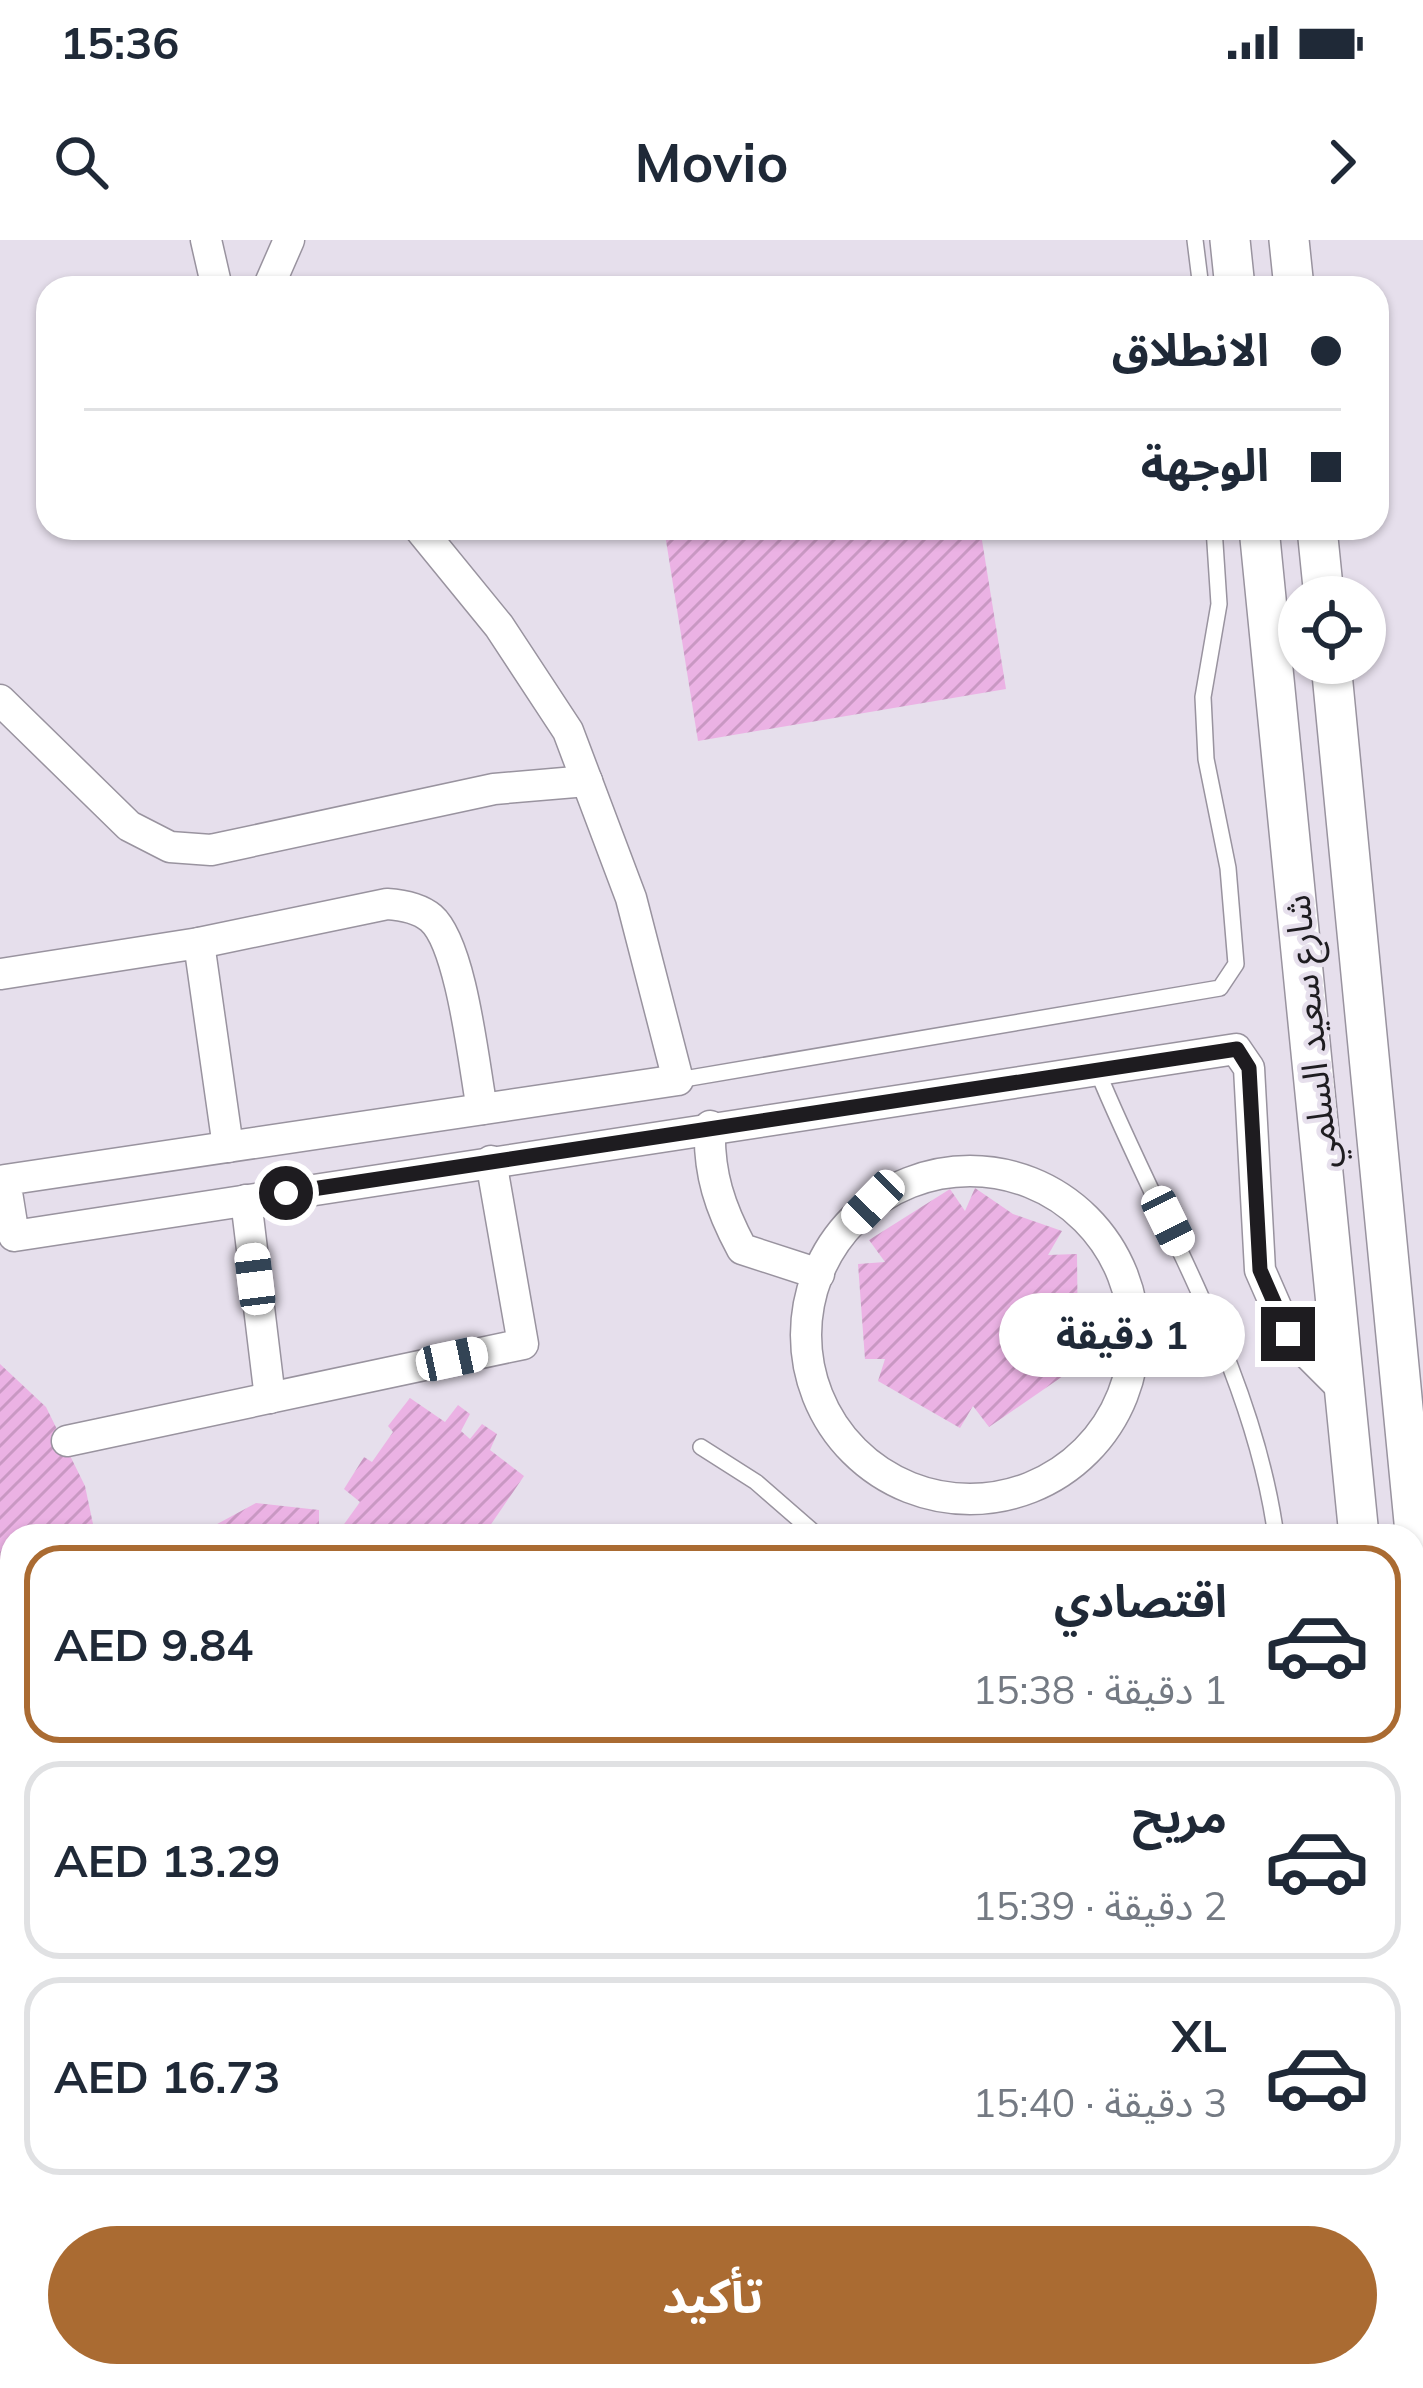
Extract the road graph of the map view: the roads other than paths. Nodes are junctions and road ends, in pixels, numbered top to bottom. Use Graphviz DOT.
graph roads {
  1 [pos="206,240"];
  2 [pos="289,240"];
  3 [pos="1195,240"];
  4 [pos="1231,240"];
  5 [pos="1289,240"];
  6 [pos="214,276"];
  7 [pos="273,276"];
  8 [pos="1200,276"];
  9 [pos="1234,276"];
  10 [pos="1293,276"];
  11 [pos="428,540"];
  12 [pos="1215,540"];
  13 [pos="1260,540"];
  14 [pos="1318,540"];
  15 [pos="1322,576"];
  16 [pos="1332,684"];
  17 [pos="0,700"];
  18 [pos="587,782"];
  19 [pos="199,943"];
  20 [pos="1,974"];
  21 [pos="1096,1070"];
  22 [pos="678,1080"];
  23 [pos="482,1109"];
  24 [pos="710,1126"];
  25 [pos="228,1147"];
  26 [pos="491,1161"];
  27 [pos="246,1200"];
  28 [pos="819,1274"];
  29 [pos="1346,1391"];
  30 [pos="270,1398"];
  31 [pos="67,1441"];
  32 [pos="701,1448"];
  33 [pos="804,1524"];
  34 [pos="1274,1524"];
  35 [pos="1358,1524"];
  36 [pos="1414,1524"];
  1 -- 6 [label="street"];
  2 -- 7 [label="street"];
  3 -- 8 [label="lane"];
  4 -- 9 [label="street"];
  5 -- 10 [label="street"];
  11 -- 18 [label="street"];
  12 -- 22 [label="lane"];
  13 -- 29 [label="street, شارع سعيد السلمي"];
  14 -- 15 [label="street"];
  16 -- 36 [label="street, شارع سعيد السلمي"];
  17 -- 18 [label="street"];
  18 -- 22 [label="street"];
  19 -- 20 [label="street"];
  19 -- 23 [label="street"];
  19 -- 25 [label="street"];
  21 -- 24 [label="street"];
  21 -- 29 [label="street"];
  21 -- 34 [label="lane"];
  22 -- 23 [label="street"];
  23 -- 25 [label="street"];
  24 -- 26 [label="street"];
  24 -- 28 [label="street"];
  25 -- 27 [label="street"];
  26 -- 27 [label="street"];
  26 -- 30 [label="street"];
  27 -- 30 [label="street"];
  28 -- 28 [label="street"];
  29 -- 35 [label="street, شارع سعيد السلمي"];
  30 -- 31 [label="street"];
  32 -- 33 [label="lane"];
}
